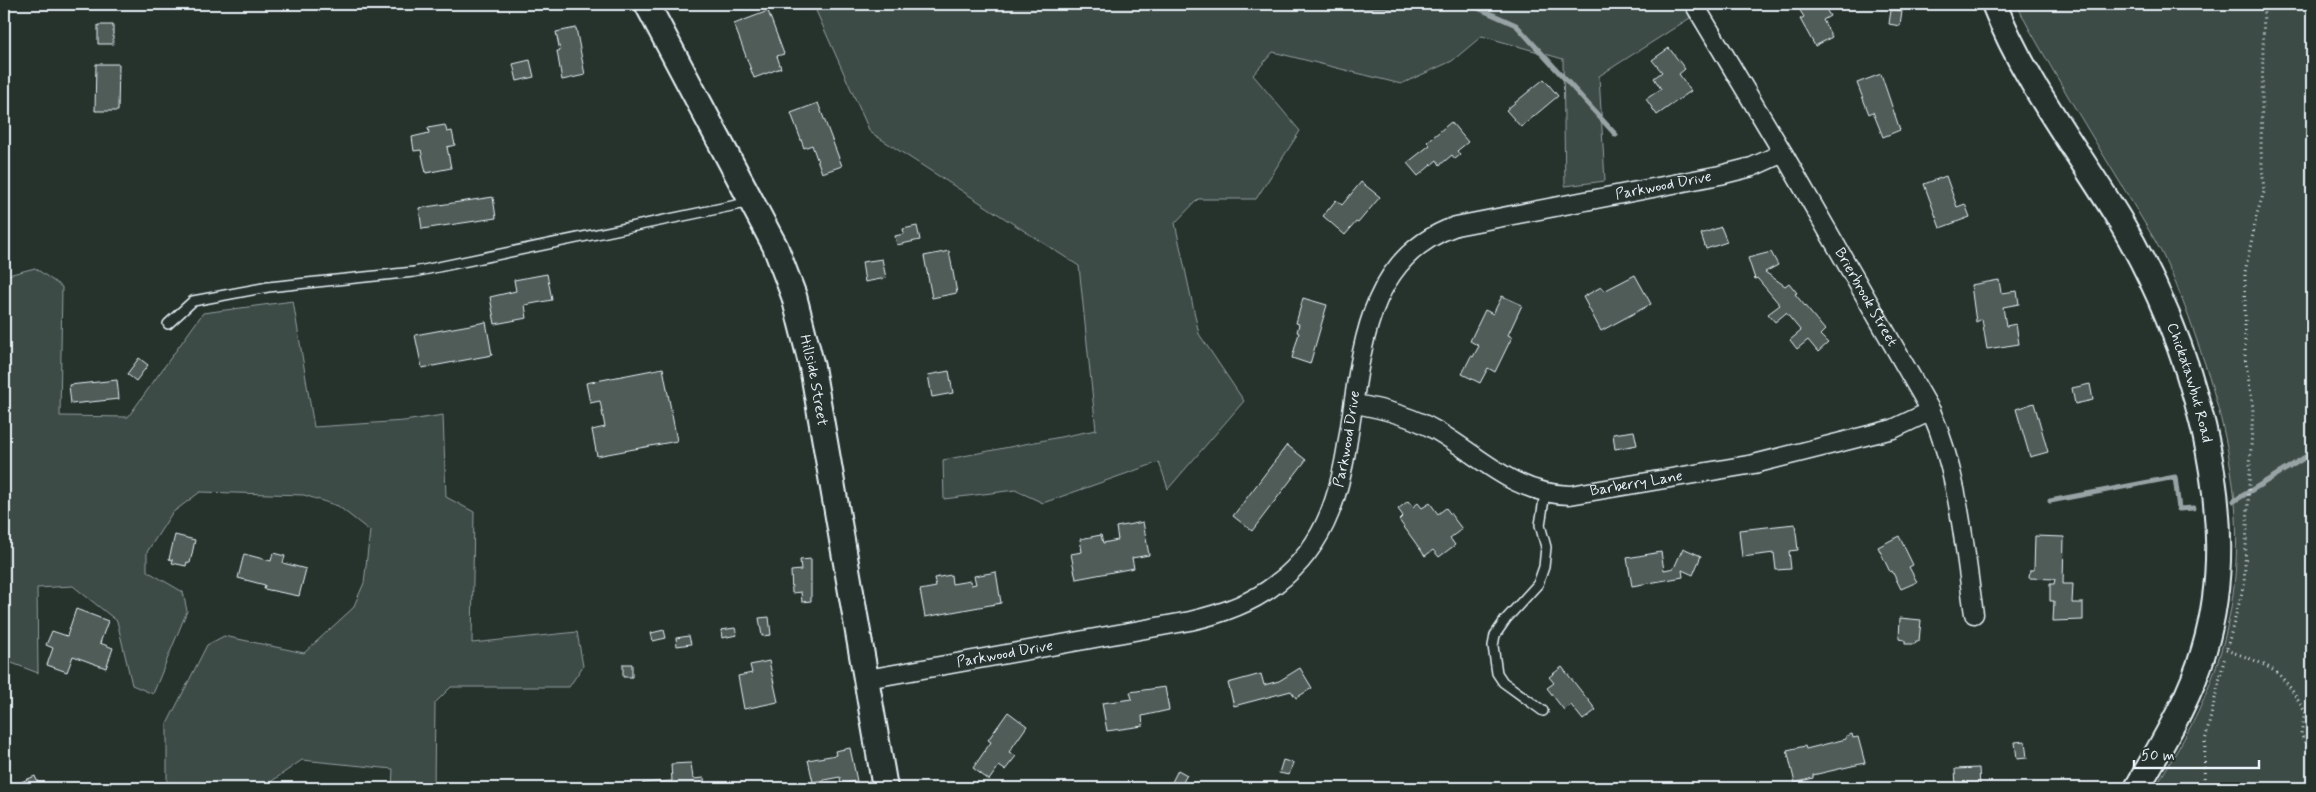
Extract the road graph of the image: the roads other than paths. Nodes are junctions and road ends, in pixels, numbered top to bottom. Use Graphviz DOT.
graph roads {
  1 [pos="647,4"];
  2 [pos="1694,4"];
  3 [pos="1994,4"];
  4 [pos="1783,153"];
  5 [pos="752,202"];
  6 [pos="168,324"];
  7 [pos="1354,404"];
  8 [pos="1931,411"];
  9 [pos="1545,493"];
  10 [pos="1974,614"];
  11 [pos="866,679"];
  12 [pos="1543,711"];
  13 [pos="885,788"];
  14 [pos="2137,788"];
  1 -- 5 [label="main road, Hillside Street"];
  2 -- 4 [label="street, Brierbrook Street"];
  3 -- 14 [label="main road, Chickatawbut Road"];
  4 -- 7 [label="street, Parkwood Drive"];
  4 -- 8 [label="street, Brierbrook Street"];
  5 -- 6 [label="lane"];
  5 -- 11 [label="main road, Hillside Street"];
  7 -- 9 [label="street, Barberry Lane"];
  7 -- 11 [label="street, Parkwood Drive"];
  8 -- 9 [label="street, Barberry Lane"];
  8 -- 10 [label="street, Brierbrook Street"];
  9 -- 12 [label="lane"];
  11 -- 13 [label="main road, Hillside Street"];
}
